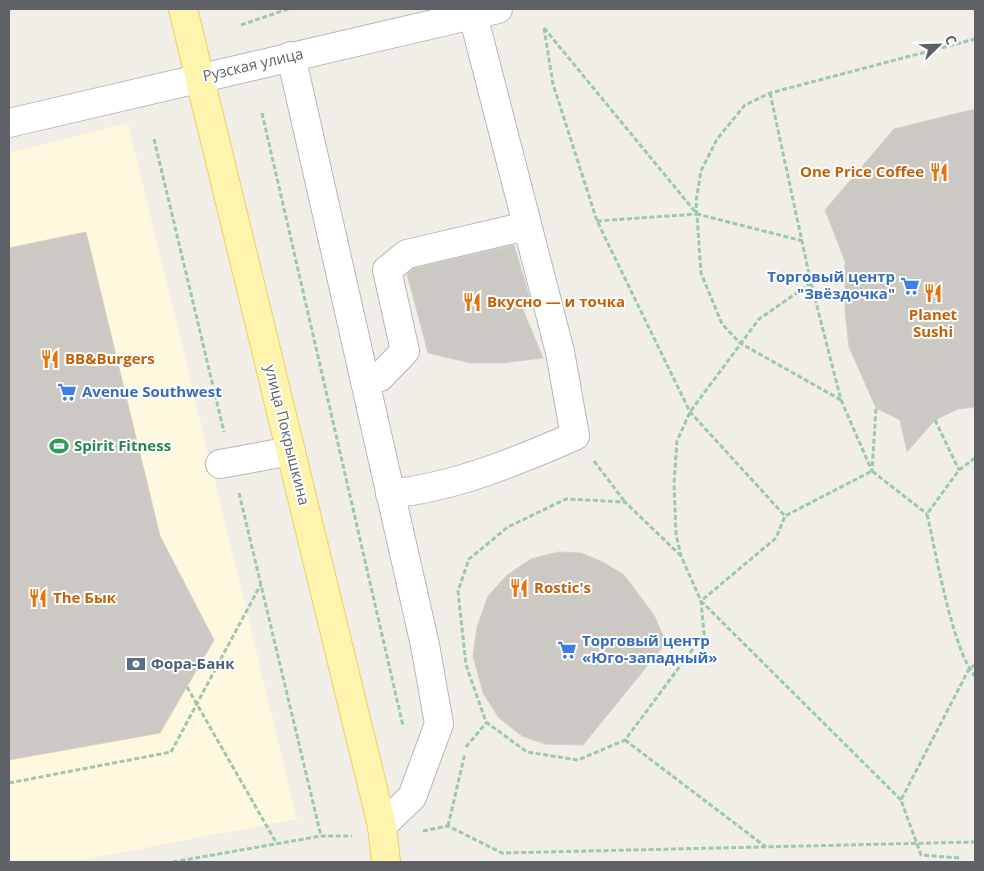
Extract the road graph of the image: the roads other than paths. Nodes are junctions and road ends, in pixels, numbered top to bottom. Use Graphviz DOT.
graph roads {
  1 [pos="183,9"];
  2 [pos="486,12"];
  3 [pos="291,56"];
  4 [pos="199,78"];
  5 [pos="9,123"];
  6 [pos="528,226"];
  7 [pos="365,382"];
  8 [pos="291,450"];
  9 [pos="220,464"];
  10 [pos="390,494"];
  11 [pos="384,842"];
  1 -- 4 [label="main road, улица Покрышкина"];
  2 -- 3 [label="street, Рузская улица"];
  2 -- 6 [label="street"];
  3 -- 4 [label="street, Рузская улица"];
  3 -- 7 [label="street"];
  4 -- 5 [label="street, Рузская улица"];
  4 -- 8 [label="main road, улица Покрышкина"];
  6 -- 7 [label="street"];
  6 -- 10 [label="street"];
  7 -- 10 [label="street"];
  8 -- 9 [label="street"];
  8 -- 11 [label="main road, улица Покрышкина"];
  10 -- 11 [label="street"];
}
